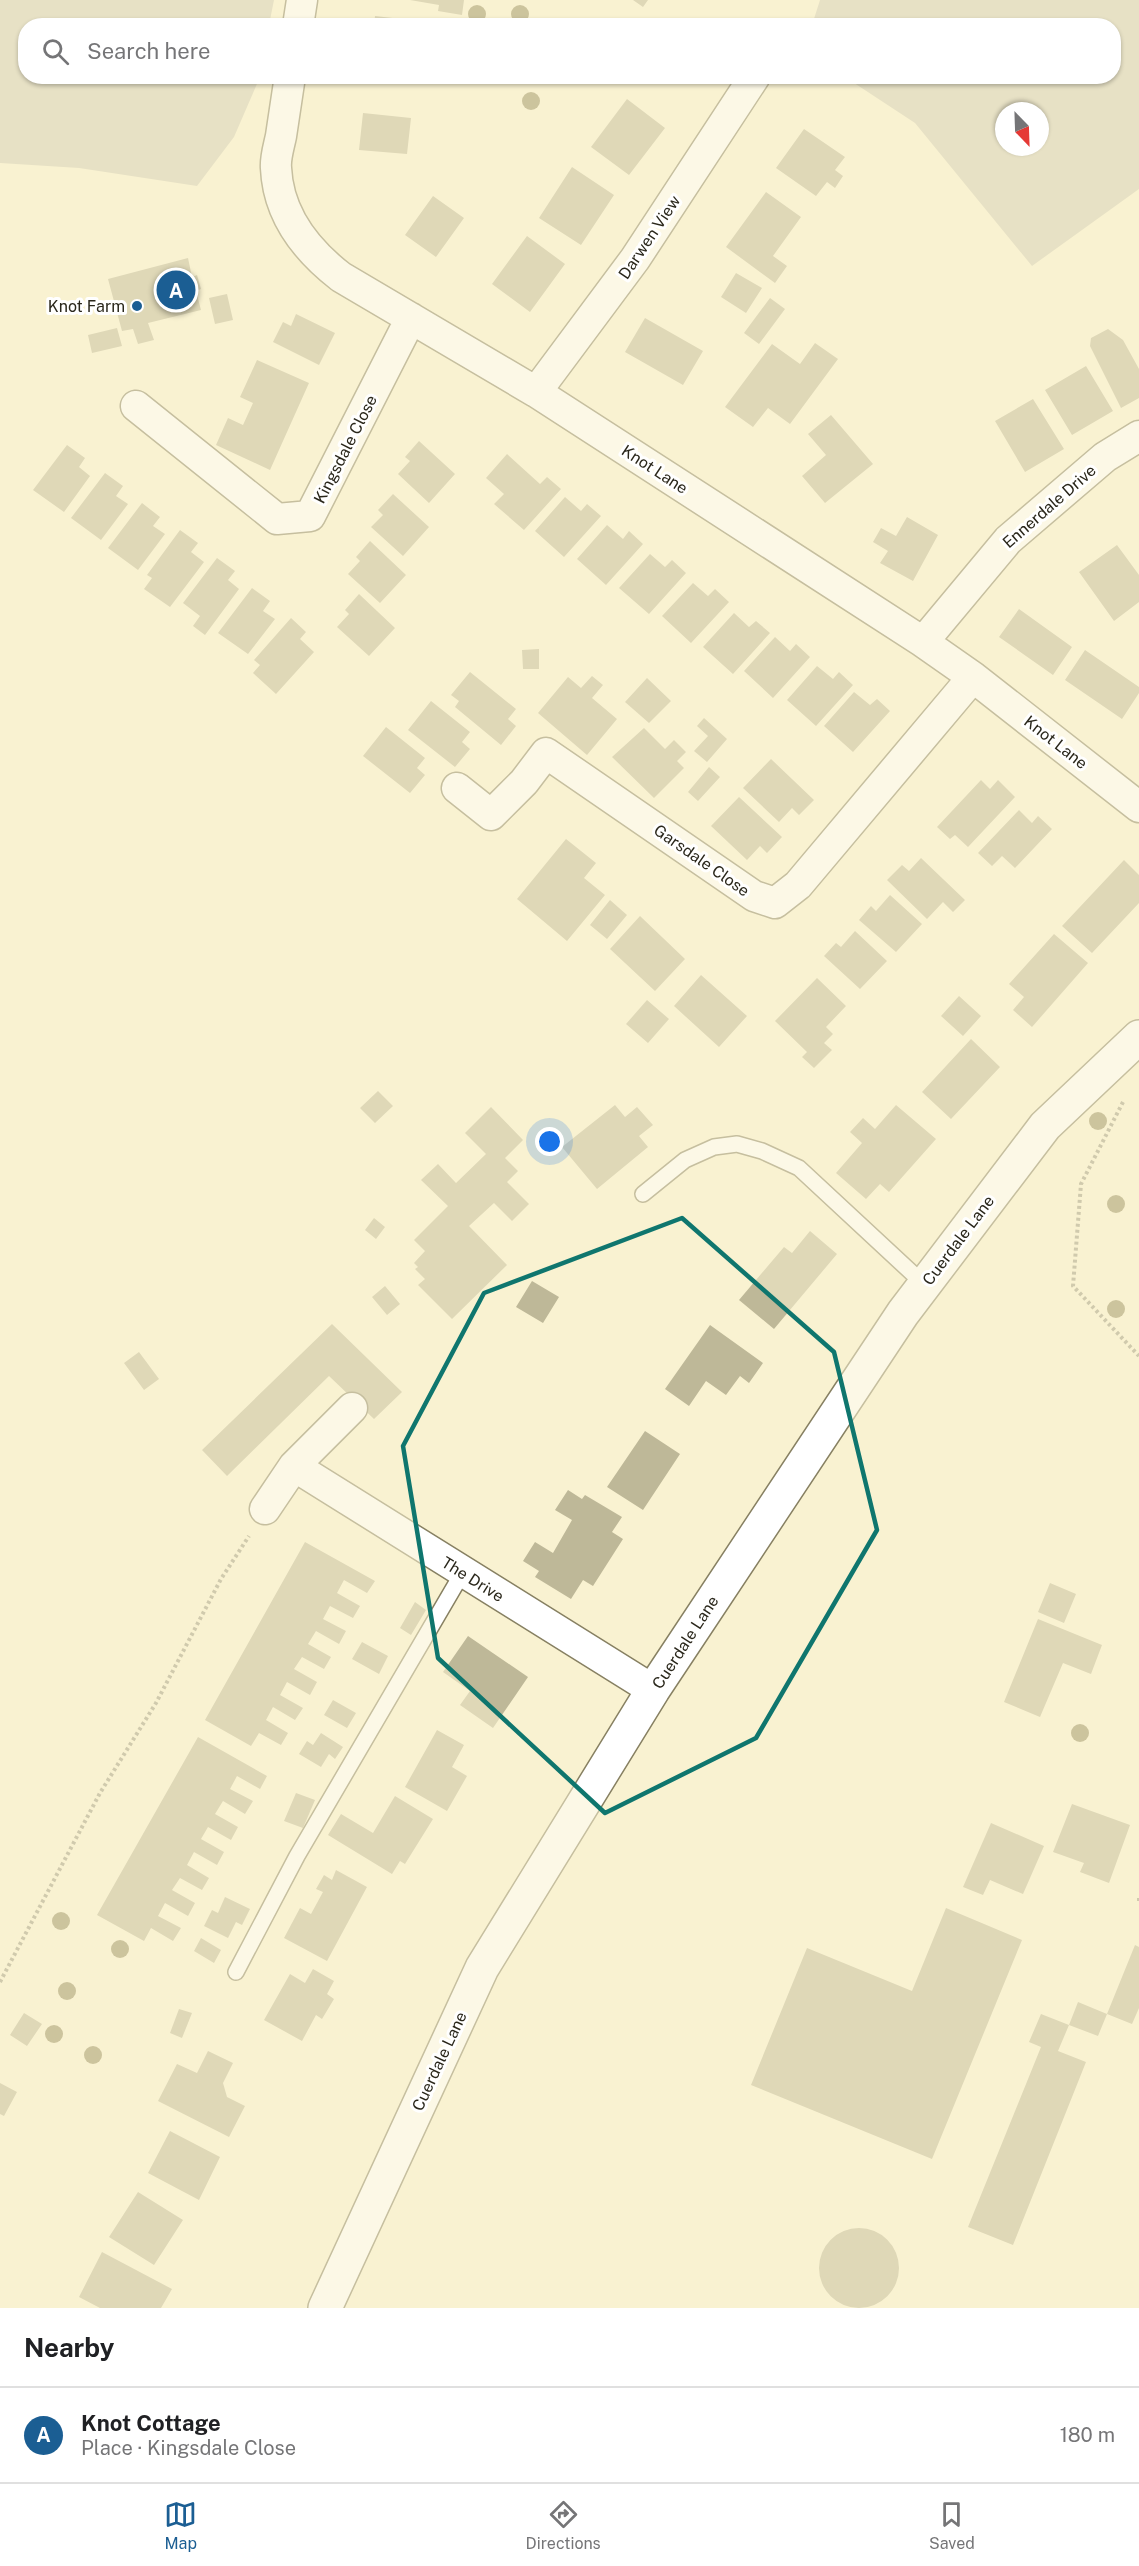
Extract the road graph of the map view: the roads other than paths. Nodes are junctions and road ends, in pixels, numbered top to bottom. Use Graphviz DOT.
graph roads {
  1 [pos="302,0"];
  2 [pos="299,18"];
  3 [pos="289,84"];
  4 [pos="750,84"];
  5 [pos="411,318"];
  6 [pos="536,392"];
  7 [pos="136,406"];
  8 [pos="1139,436"];
  9 [pos="923,642"];
  10 [pos="973,676"];
  11 [pos="458,788"];
  12 [pos="1139,807"];
  13 [pos="1139,1037"];
  14 [pos="643,1194"];
  15 [pos="924,1285"];
  16 [pos="352,1408"];
  17 [pos="294,1466"];
  18 [pos="265,1509"];
  19 [pos="463,1572"];
  20 [pos="653,1690"];
  21 [pos="236,1972"];
  22 [pos="325,2308"];
  1 -- 2 [label="street"];
  3 -- 5 [label="street, Knot Lane"];
  4 -- 6 [label="street, Darwen View"];
  5 -- 6 [label="street, Knot Lane"];
  5 -- 7 [label="street, Kingsdale Close"];
  6 -- 9 [label="street, Knot Lane"];
  8 -- 9 [label="street, Ennerdale Drive"];
  9 -- 10 [label="street, Knot Lane"];
  10 -- 11 [label="street, Garsdale Close"];
  10 -- 12 [label="street, Knot Lane"];
  13 -- 15 [label="main road, Cuerdale Lane"];
  14 -- 15 [label="lane"];
  15 -- 20 [label="main road, Cuerdale Lane"];
  16 -- 17 [label="street"];
  17 -- 18 [label="street"];
  17 -- 19 [label="street, The Drive"];
  19 -- 20 [label="street, The Drive"];
  19 -- 21 [label="lane"];
  20 -- 22 [label="main road, Cuerdale Lane"];
}
